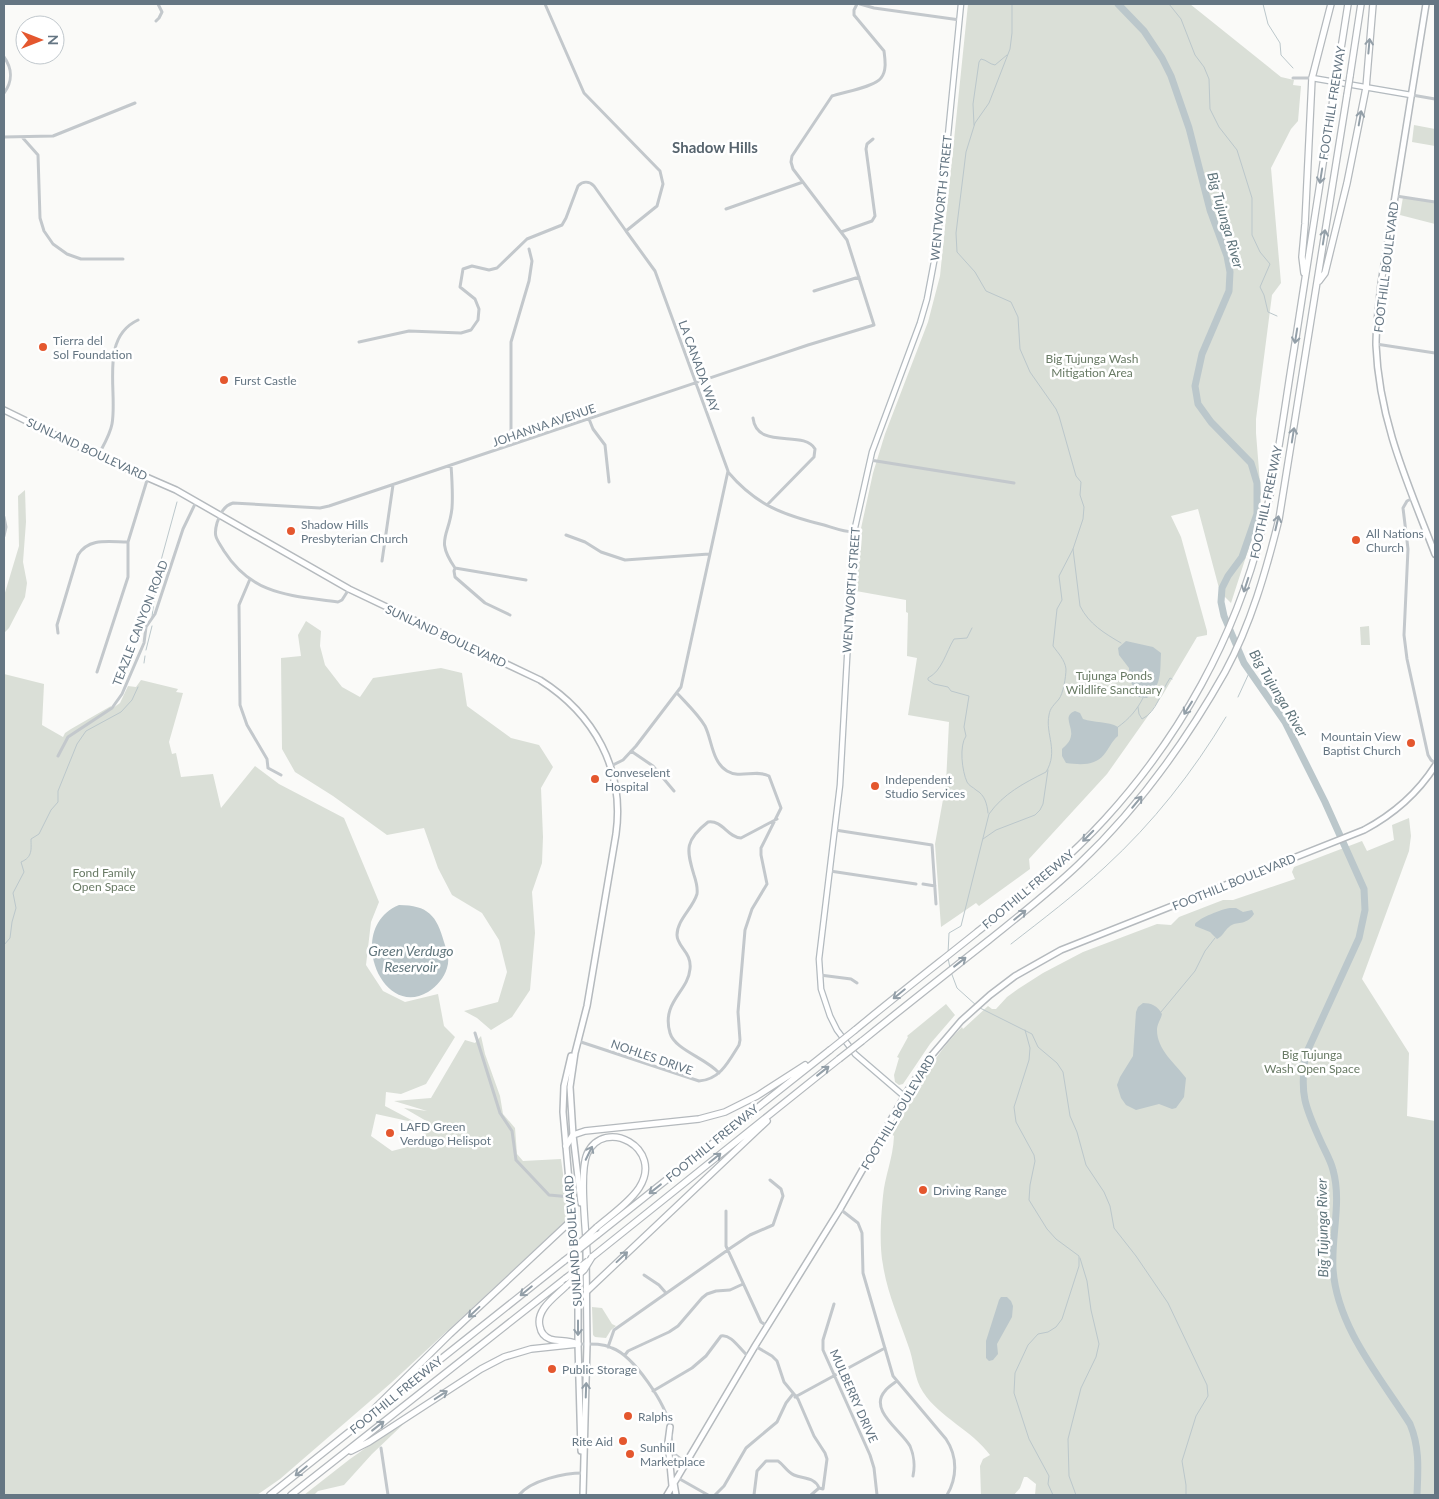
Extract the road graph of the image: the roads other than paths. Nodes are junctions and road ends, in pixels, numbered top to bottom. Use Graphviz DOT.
graph roads {
  1 [pos="158,4"];
  2 [pos="545,4"];
  3 [pos="858,4"];
  4 [pos="961,4"];
  5 [pos="1331,4"];
  6 [pos="1348,4"];
  7 [pos="1361,4"];
  8 [pos="1374,4"];
  9 [pos="1426,4"];
  10 [pos="960,20"];
  11 [pos="156,21"];
  12 [pos="4,57"];
  13 [pos="1293,78"];
  14 [pos="1312,78"];
  15 [pos="1366,88"];
  16 [pos="4,93"];
  17 [pos="1411,95"];
  18 [pos="1435,99"];
  19 [pos="135,103"];
  20 [pos="4,137"];
  21 [pos="22,137"];
  22 [pos="873,140"];
  23 [pos="803,182"];
  24 [pos="1395,196"];
  25 [pos="1435,202"];
  26 [pos="726,209"];
  27 [pos="626,231"];
  28 [pos="841,232"];
  29 [pos="529,249"];
  30 [pos="123,259"];
  31 [pos="860,277"];
  32 [pos="1305,280"];
  33 [pos="1317,285"];
  34 [pos="814,291"];
  35 [pos="138,320"];
  36 [pos="359,342"];
  37 [pos="1376,344"];
  38 [pos="1435,353"];
  39 [pos="696,383"];
  40 [pos="4,410"];
  41 [pos="753,418"];
  42 [pos="589,419"];
  43 [pos="511,445"];
  44 [pos="98,456"];
  45 [pos="870,460"];
  46 [pos="452,465"];
  47 [pos="728,471"];
  48 [pos="148,477"];
  49 [pos="609,482"];
  50 [pos="1014,483"];
  51 [pos="393,484"];
  52 [pos="1413,498"];
  53 [pos="196,502"];
  54 [pos="767,505"];
  55 [pos="220,516"];
  56 [pos="4,517"];
  57 [pos="854,532"];
  58 [pos="566,535"];
  59 [pos="4,536"];
  60 [pos="128,542"];
  61 [pos="709,554"];
  62 [pos="1435,554"];
  63 [pos="382,561"];
  64 [pos="455,568"];
  65 [pos="250,579"];
  66 [pos="526,580"];
  67 [pos="349,589"];
  68 [pos="510,615"];
  69 [pos="58,633"];
  70 [pos="97,672"];
  71 [pos="677,693"];
  72 [pos="631,751"];
  73 [pos="58,756"];
  74 [pos="1435,765"];
  75 [pos="611,766"];
  76 [pos="281,775"];
  77 [pos="674,791"];
  78 [pos="777,819"];
  79 [pos="835,830"];
  80 [pos="830,871"];
  81 [pos="916,884"];
  82 [pos="923,884"];
  83 [pos="935,886"];
  84 [pos="936,904"];
  85 [pos="820,975"];
  86 [pos="857,983"];
  87 [pos="475,1033"];
  88 [pos="577,1041"];
  89 [pos="830,1050"];
  90 [pos="719,1072"];
  91 [pos="808,1084"];
  92 [pos="905,1097"];
  93 [pos="573,1135"];
  94 [pos="566,1146"];
  95 [pos="770,1180"];
  96 [pos="571,1197"];
  97 [pos="840,1209"];
  98 [pos="726,1211"];
  99 [pos="573,1219"];
  100 [pos="728,1250"];
  101 [pos="573,1254"];
  102 [pos="589,1255"];
  103 [pos="644,1275"];
  104 [pos="744,1284"];
  105 [pos="587,1291"];
  106 [pos="666,1293"];
  107 [pos="834,1304"];
  108 [pos="767,1326"];
  109 [pos="578,1344"];
  110 [pos="587,1344"];
  111 [pos="755,1346"];
  112 [pos="608,1347"];
  113 [pos="885,1348"];
  114 [pos="625,1355"];
  115 [pos="749,1357"];
  116 [pos="834,1376"];
  117 [pos="897,1381"];
  118 [pos="653,1391"];
  119 [pos="794,1396"];
  120 [pos="670,1427"];
  121 [pos="332,1446"];
  122 [pos="381,1448"];
  123 [pos="340,1456"];
  124 [pos="686,1463"];
  125 [pos="584,1474"];
  126 [pos="913,1476"];
  127 [pos="674,1482"];
  128 [pos="821,1488"];
  129 [pos="270,1495"];
  130 [pos="291,1495"];
  131 [pos="388,1495"];
  132 [pos="519,1495"];
  133 [pos="583,1495"];
  134 [pos="667,1495"];
  135 [pos="676,1495"];
  136 [pos="708,1495"];
  137 [pos="715,1495"];
  138 [pos="754,1495"];
  139 [pos="811,1495"];
  140 [pos="877,1495"];
  141 [pos="946,1495"];
  1 -- 11 [label="street"];
  2 -- 27 [label="street"];
  3 -- 10 [label="street"];
  3 -- 23 [label="street"];
  4 -- 10 [label="main road, WENTWORTH STREET"];
  5 -- 14 [label="highway"];
  6 -- 32 [label="highway, FOOTHILL FREEWAY, one-way, bridge"];
  33 -- 7 [label="highway, FOOTHILL FREEWAY, one-way, bridge"];
  15 -- 8 [label="highway, one-way"];
  9 -- 17 [label="main road, FOOTHILL BOULEVARD"];
  10 -- 45 [label="main road, WENTWORTH STREET"];
  12 -- 16 [label="street"];
  13 -- 14 [label="street"];
  14 -- 15 [label="main road"];
  14 -- 32 [label="highway"];
  15 -- 17 [label="main road"];
  33 -- 15 [label="highway, one-way"];
  17 -- 18 [label="street"];
  17 -- 24 [label="main road, FOOTHILL BOULEVARD"];
  19 -- 21 [label="street"];
  20 -- 21 [label="street"];
  21 -- 30 [label="street"];
  22 -- 28 [label="street"];
  23 -- 26 [label="street"];
  23 -- 28 [label="street"];
  24 -- 25 [label="street"];
  24 -- 37 [label="main road, FOOTHILL BOULEVARD"];
  27 -- 36 [label="street, LA CANADA WAY"];
  27 -- 39 [label="street, LA CANADA WAY"];
  28 -- 31 [label="street"];
  29 -- 43 [label="street"];
  31 -- 34 [label="street"];
  31 -- 39 [label="street, JOHANNA AVENUE"];
  32 -- 89 [label="highway, FOOTHILL FREEWAY, one-way, bridge"];
  91 -- 33 [label="highway, FOOTHILL FREEWAY, one-way, bridge"];
  35 -- 44 [label="street"];
  37 -- 38 [label="street"];
  37 -- 52 [label="main road, FOOTHILL BOULEVARD"];
  39 -- 42 [label="street, JOHANNA AVENUE"];
  39 -- 47 [label="street, LA CANADA WAY"];
  40 -- 44 [label="main road, SUNLAND BOULEVARD"];
  41 -- 54 [label="street"];
  42 -- 43 [label="street, JOHANNA AVENUE"];
  42 -- 49 [label="street"];
  43 -- 46 [label="street, JOHANNA AVENUE"];
  44 -- 48 [label="main road, SUNLAND BOULEVARD"];
  45 -- 50 [label="street"];
  45 -- 57 [label="main road, WENTWORTH STREET"];
  46 -- 51 [label="street, JOHANNA AVENUE"];
  46 -- 64 [label="street"];
  47 -- 54 [label="street"];
  47 -- 61 [label="street"];
  48 -- 53 [label="main road, SUNLAND BOULEVARD"];
  48 -- 60 [label="street"];
  51 -- 55 [label="street, JOHANNA AVENUE"];
  51 -- 63 [label="street"];
  52 -- 62 [label="main road, FOOTHILL BOULEVARD"];
  52 -- 74 [label="street"];
  53 -- 55 [label="main road, SUNLAND BOULEVARD"];
  53 -- 73 [label="street, TEAZLE CANYON ROAD"];
  54 -- 57 [label="street"];
  55 -- 65 [label="street"];
  55 -- 67 [label="main road, SUNLAND BOULEVARD"];
  56 -- 59 [label="street"];
  57 -- 79 [label="main road, WENTWORTH STREET"];
  58 -- 61 [label="street"];
  60 -- 69 [label="street"];
  60 -- 70 [label="street"];
  61 -- 71 [label="street"];
  64 -- 66 [label="street"];
  64 -- 68 [label="street"];
  65 -- 67 [label="street"];
  65 -- 76 [label="street"];
  67 -- 75 [label="main road, SUNLAND BOULEVARD"];
  71 -- 72 [label="street"];
  71 -- 78 [label="street"];
  72 -- 75 [label="street"];
  72 -- 77 [label="street"];
  74 -- 92 [label="main road, FOOTHILL BOULEVARD"];
  75 -- 88 [label="main road, SUNLAND BOULEVARD"];
  78 -- 90 [label="street"];
  78 -- 90 [label="street"];
  79 -- 80 [label="main road, WENTWORTH STREET"];
  79 -- 83 [label="street"];
  80 -- 81 [label="street"];
  80 -- 85 [label="main road, WENTWORTH STREET"];
  82 -- 83 [label="street"];
  83 -- 84 [label="street"];
  85 -- 86 [label="street"];
  85 -- 92 [label="main road, WENTWORTH STREET"];
  87 -- 96 [label="street"];
  88 -- 90 [label="street, NOHLES DRIVE"];
  88 -- 93 [label="main road, SUNLAND BOULEVARD"];
  88 -- 94 [label="main road, SUNLAND BOULEVARD"];
  89 -- 93 [label="highway"];
  89 -- 101 [label="highway, FOOTHILL FREEWAY, one-way, bridge"];
  102 -- 91 [label="highway, FOOTHILL FREEWAY, one-way"];
  105 -- 91 [label="highway, one-way"];
  92 -- 97 [label="main road, FOOTHILL BOULEVARD"];
  93 -- 94 [label="highway"];
  93 -- 102 [label="main road, SUNLAND BOULEVARD"];
  94 -- 96 [label="main road, SUNLAND BOULEVARD"];
  95 -- 100 [label="street"];
  96 -- 99 [label="main road, SUNLAND BOULEVARD"];
  97 -- 108 [label="main road, FOOTHILL BOULEVARD"];
  97 -- 113 [label="street"];
  98 -- 100 [label="street"];
  99 -- 109 [label="main road, SUNLAND BOULEVARD, one-way"];
  99 -- 121 [label="highway, one-way"];
  100 -- 104 [label="street"];
  100 -- 106 [label="street"];
  102 -- 101 [label="highway, one-way, bridge"];
  101 -- 121 [label="highway, FOOTHILL FREEWAY, one-way, bridge"];
  102 -- 105 [label="main road, SUNLAND BOULEVARD"];
  102 -- 109 [label="highway, bridge"];
  123 -- 102 [label="highway, FOOTHILL FREEWAY, one-way, bridge"];
  103 -- 106 [label="street"];
  104 -- 108 [label="street"];
  104 -- 114 [label="street"];
  105 -- 110 [label="main road, SUNLAND BOULEVARD"];
  106 -- 112 [label="street"];
  107 -- 116 [label="street, MULBERRY DRIVE"];
  108 -- 111 [label="main road, FOOTHILL BOULEVARD"];
  109 -- 110 [label="street"];
  123 -- 109 [label="highway, one-way"];
  109 -- 125 [label="main road, SUNLAND BOULEVARD"];
  110 -- 112 [label="street"];
  125 -- 110 [label="main road, SUNLAND BOULEVARD, one-way"];
  111 -- 115 [label="main road, FOOTHILL BOULEVARD"];
  111 -- 119 [label="street"];
  112 -- 114 [label="street"];
  113 -- 116 [label="street"];
  113 -- 117 [label="street"];
  114 -- 118 [label="street"];
  115 -- 118 [label="street"];
  115 -- 124 [label="main road, FOOTHILL BOULEVARD"];
  116 -- 119 [label="street"];
  116 -- 140 [label="street, MULBERRY DRIVE"];
  117 -- 126 [label="street"];
  117 -- 141 [label="street"];
  118 -- 120 [label="street"];
  119 -- 128 [label="street"];
  119 -- 137 [label="street"];
  120 -- 124 [label="street"];
  120 -- 127 [label="main road"];
  121 -- 129 [label="highway, FOOTHILL FREEWAY, one-way"];
  122 -- 131 [label="street"];
  123 -- 130 [label="highway, FOOTHILL FREEWAY"];
  124 -- 127 [label="main road, FOOTHILL BOULEVARD"];
  125 -- 132 [label="street"];
  125 -- 133 [label="main road, SUNLAND BOULEVARD"];
  127 -- 134 [label="main road, FOOTHILL BOULEVARD"];
  127 -- 135 [label="main road"];
  127 -- 136 [label="street"];
  128 -- 138 [label="street"];
  128 -- 139 [label="street"];
}
